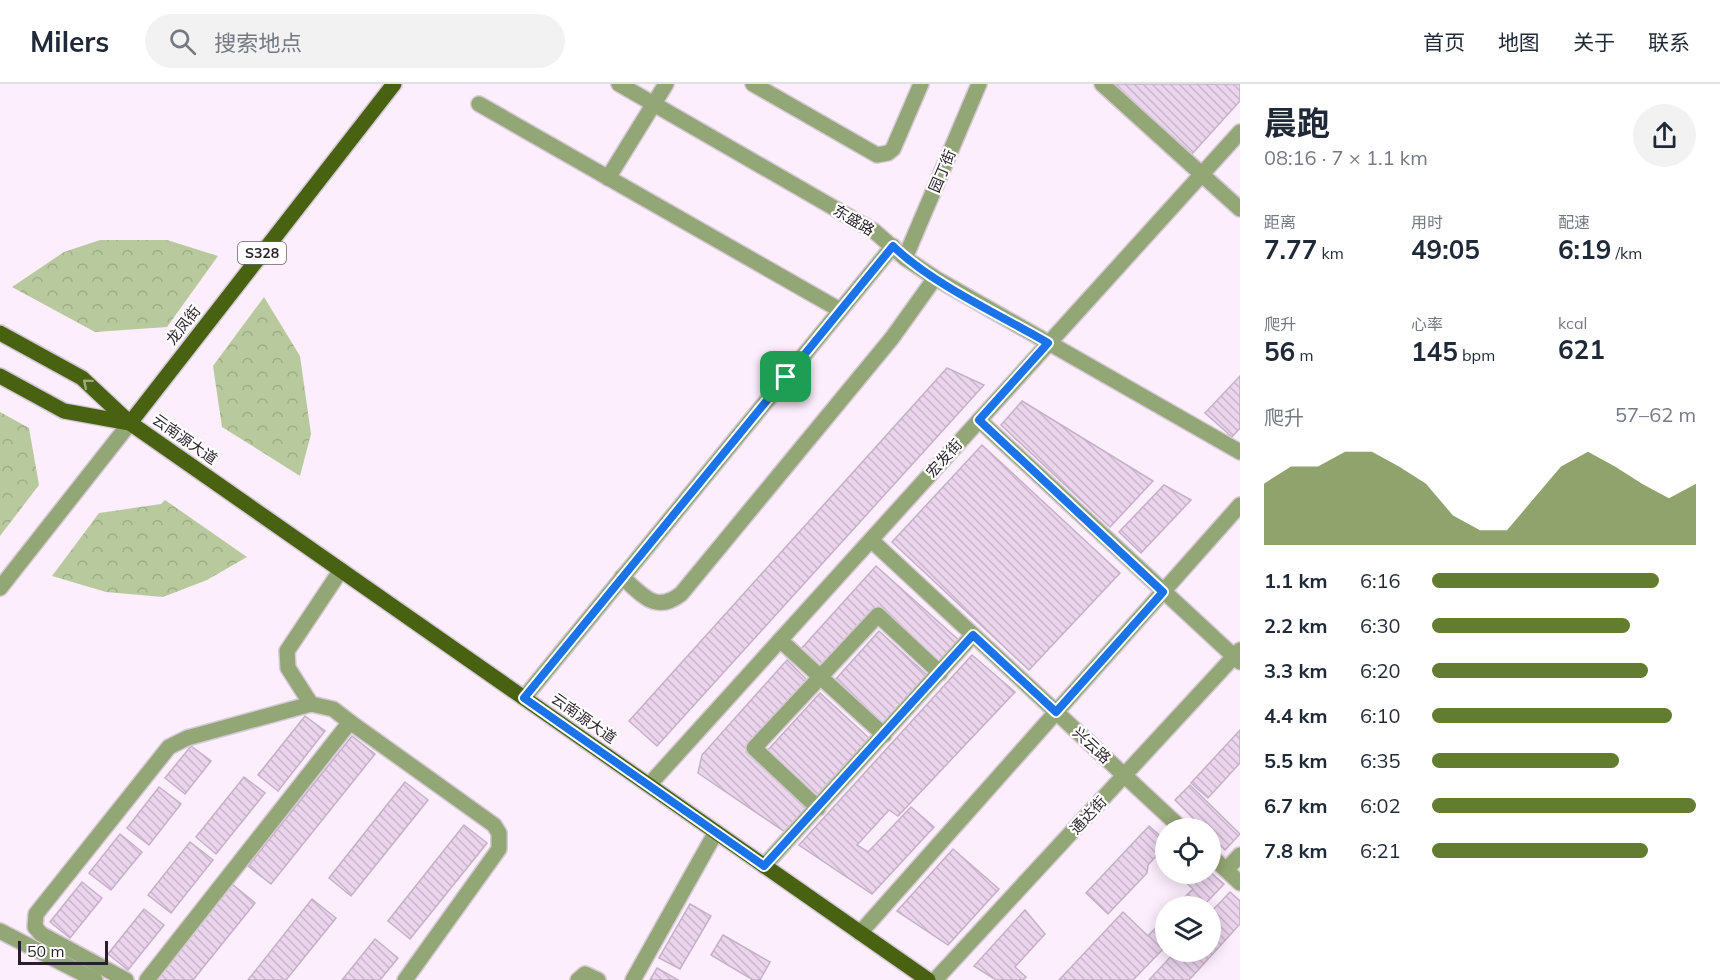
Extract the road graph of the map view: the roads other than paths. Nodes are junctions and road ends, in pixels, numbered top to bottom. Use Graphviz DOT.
graph roads {
  1 [pos="394,84"];
  2 [pos="619,84"];
  3 [pos="666,84"];
  4 [pos="753,84"];
  5 [pos="921,84"];
  6 [pos="979,84"];
  7 [pos="1102,84"];
  8 [pos="479,104"];
  9 [pos="654,104"];
  10 [pos="1240,132"];
  11 [pos="1202,174"];
  12 [pos="608,178"];
  13 [pos="1240,209"];
  14 [pos="893,246"];
  15 [pos="905,258"];
  16 [pos="935,278"];
  17 [pos="840,310"];
  18 [pos="0,333"];
  19 [pos="1048,343"];
  20 [pos="0,376"];
  21 [pos="979,420"];
  22 [pos="130,423"];
  23 [pos="1240,452"];
  24 [pos="1240,505"];
  25 [pos="871,540"];
  26 [pos="341,570"];
  27 [pos="622,578"];
  28 [pos="0,588"];
  29 [pos="1163,592"];
  30 [pos="973,635"];
  31 [pos="780,640"];
  32 [pos="1238,656"];
  33 [pos="940,673"];
  34 [pos="820,677"];
  35 [pos="524,698"];
  36 [pos="311,704"];
  37 [pos="1056,712"];
  38 [pos="350,722"];
  39 [pos="884,735"];
  40 [pos="1124,775"];
  41 [pos="649,785"];
  42 [pos="819,808"];
  43 [pos="1170,818"];
  44 [pos="716,832"];
  45 [pos="1240,855"];
  46 [pos="1221,865"];
  47 [pos="764,866"];
  48 [pos="1226,870"];
  49 [pos="1240,883"];
  50 [pos="1,933"];
  51 [pos="860,933"];
  52 [pos="95,980"];
  53 [pos="126,980"];
  54 [pos="147,980"];
  55 [pos="405,980"];
  56 [pos="578,980"];
  57 [pos="598,980"];
  58 [pos="633,980"];
  59 [pos="928,980"];
  60 [pos="935,980"];
  1 -- 22 [label="main road, 龙凤街 / S328"];
  2 -- 9 [label="street, 东盛路"];
  3 -- 9 [label="street"];
  4 -- 5 [label="street"];
  6 -- 15 [label="street, 园丁街"];
  7 -- 11 [label="street"];
  8 -- 12 [label="street"];
  9 -- 12 [label="street"];
  9 -- 14 [label="street, 东盛路"];
  10 -- 11 [label="street, 宏发街"];
  11 -- 13 [label="street"];
  11 -- 19 [label="street, 宏发街"];
  12 -- 17 [label="street"];
  14 -- 15 [label="street, 东盛路"];
  14 -- 17 [label="street"];
  15 -- 16 [label="street, 东盛路"];
  16 -- 19 [label="street, 东盛路"];
  16 -- 27 [label="street"];
  17 -- 27 [label="street"];
  22 -- 18 [label="main road, 云南源大道, one-way"];
  19 -- 21 [label="street, 宏发街"];
  19 -- 23 [label="street, 东盛路"];
  20 -- 22 [label="main road, 云南源大道"];
  21 -- 25 [label="street, 宏发街"];
  21 -- 29 [label="street"];
  22 -- 26 [label="main road, 云南源大道"];
  22 -- 28 [label="street, 龙凤街"];
  24 -- 29 [label="street"];
  25 -- 30 [label="street, 兴云路"];
  25 -- 31 [label="street, 宏发街"];
  26 -- 35 [label="main road, 云南源大道"];
  26 -- 36 [label="street"];
  27 -- 35 [label="street"];
  29 -- 32 [label="street"];
  29 -- 37 [label="street"];
  30 -- 33 [label="street"];
  30 -- 37 [label="street, 兴云路"];
  31 -- 34 [label="street"];
  31 -- 41 [label="street, 宏发街"];
  32 -- 40 [label="street, 通达街"];
  33 -- 34 [label="street"];
  33 -- 39 [label="street"];
  34 -- 39 [label="street"];
  34 -- 42 [label="street"];
  35 -- 41 [label="main road, 云南源大道"];
  36 -- 38 [label="street"];
  36 -- 53 [label="street"];
  37 -- 40 [label="street, 兴云路"];
  37 -- 51 [label="street"];
  38 -- 54 [label="street"];
  38 -- 55 [label="street"];
  39 -- 42 [label="street"];
  40 -- 43 [label="street, 兴云路"];
  40 -- 60 [label="street, 通达街"];
  41 -- 44 [label="main road, 云南源大道"];
  42 -- 47 [label="street"];
  44 -- 47 [label="main road, 云南源大道"];
  44 -- 58 [label="street"];
  45 -- 48 [label="street"];
  46 -- 48 [label="street"];
  47 -- 51 [label="main road, 云南源大道"];
  48 -- 49 [label="street"];
  50 -- 52 [label="street"];
  51 -- 59 [label="main road, 云南源大道"];
  56 -- 57 [label="street"];
}
